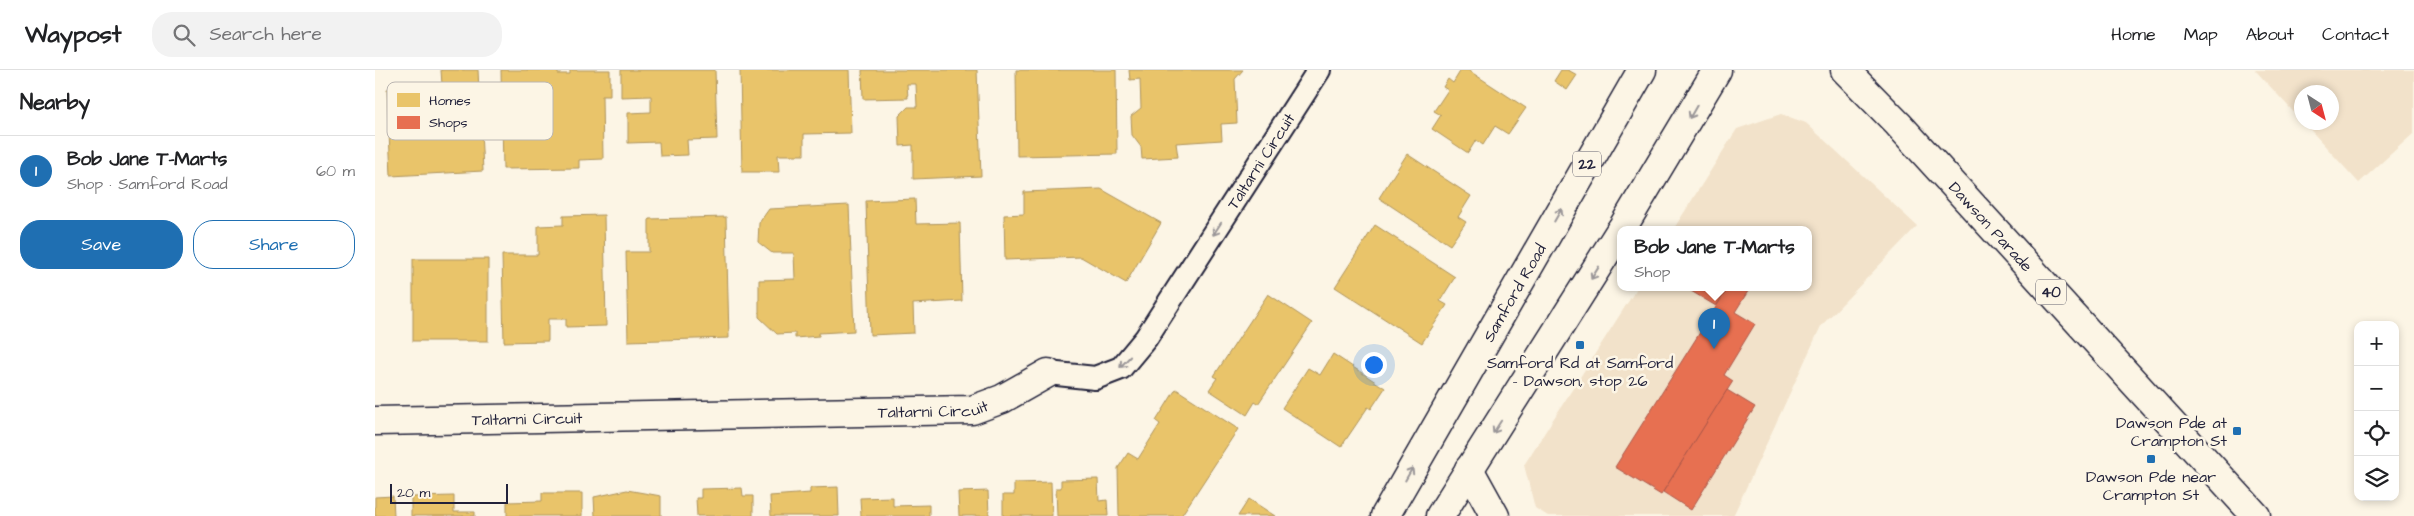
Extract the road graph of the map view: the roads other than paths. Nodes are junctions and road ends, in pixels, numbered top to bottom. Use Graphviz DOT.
graph roads {
  1 [pos="1319,70"];
  2 [pos="1642,70"];
  3 [pos="1717,70"];
  4 [pos="1845,70"];
  5 [pos="1624,226"];
  6 [pos="1617,237"];
  7 [pos="1048,373"];
  8 [pos="375,421"];
  9 [pos="1469,470"];
  10 [pos="1385,516"];
  11 [pos="1440,516"];
  12 [pos="1495,516"];
  13 [pos="2256,516"];
  1 -- 7 [label="lane, Taltarni Circuit, one-way"];
  10 -- 2 [label="main road, Samford Road / 22, one-way"];
  3 -- 5 [label="main road, one-way"];
  4 -- 13 [label="main road, Dawson Parade / 40"];
  6 -- 9 [label="main road, one-way"];
  7 -- 8 [label="main road, Taltarni Circuit"];
  9 -- 11 [label="main road"];
  9 -- 12 [label="main road"];
}
